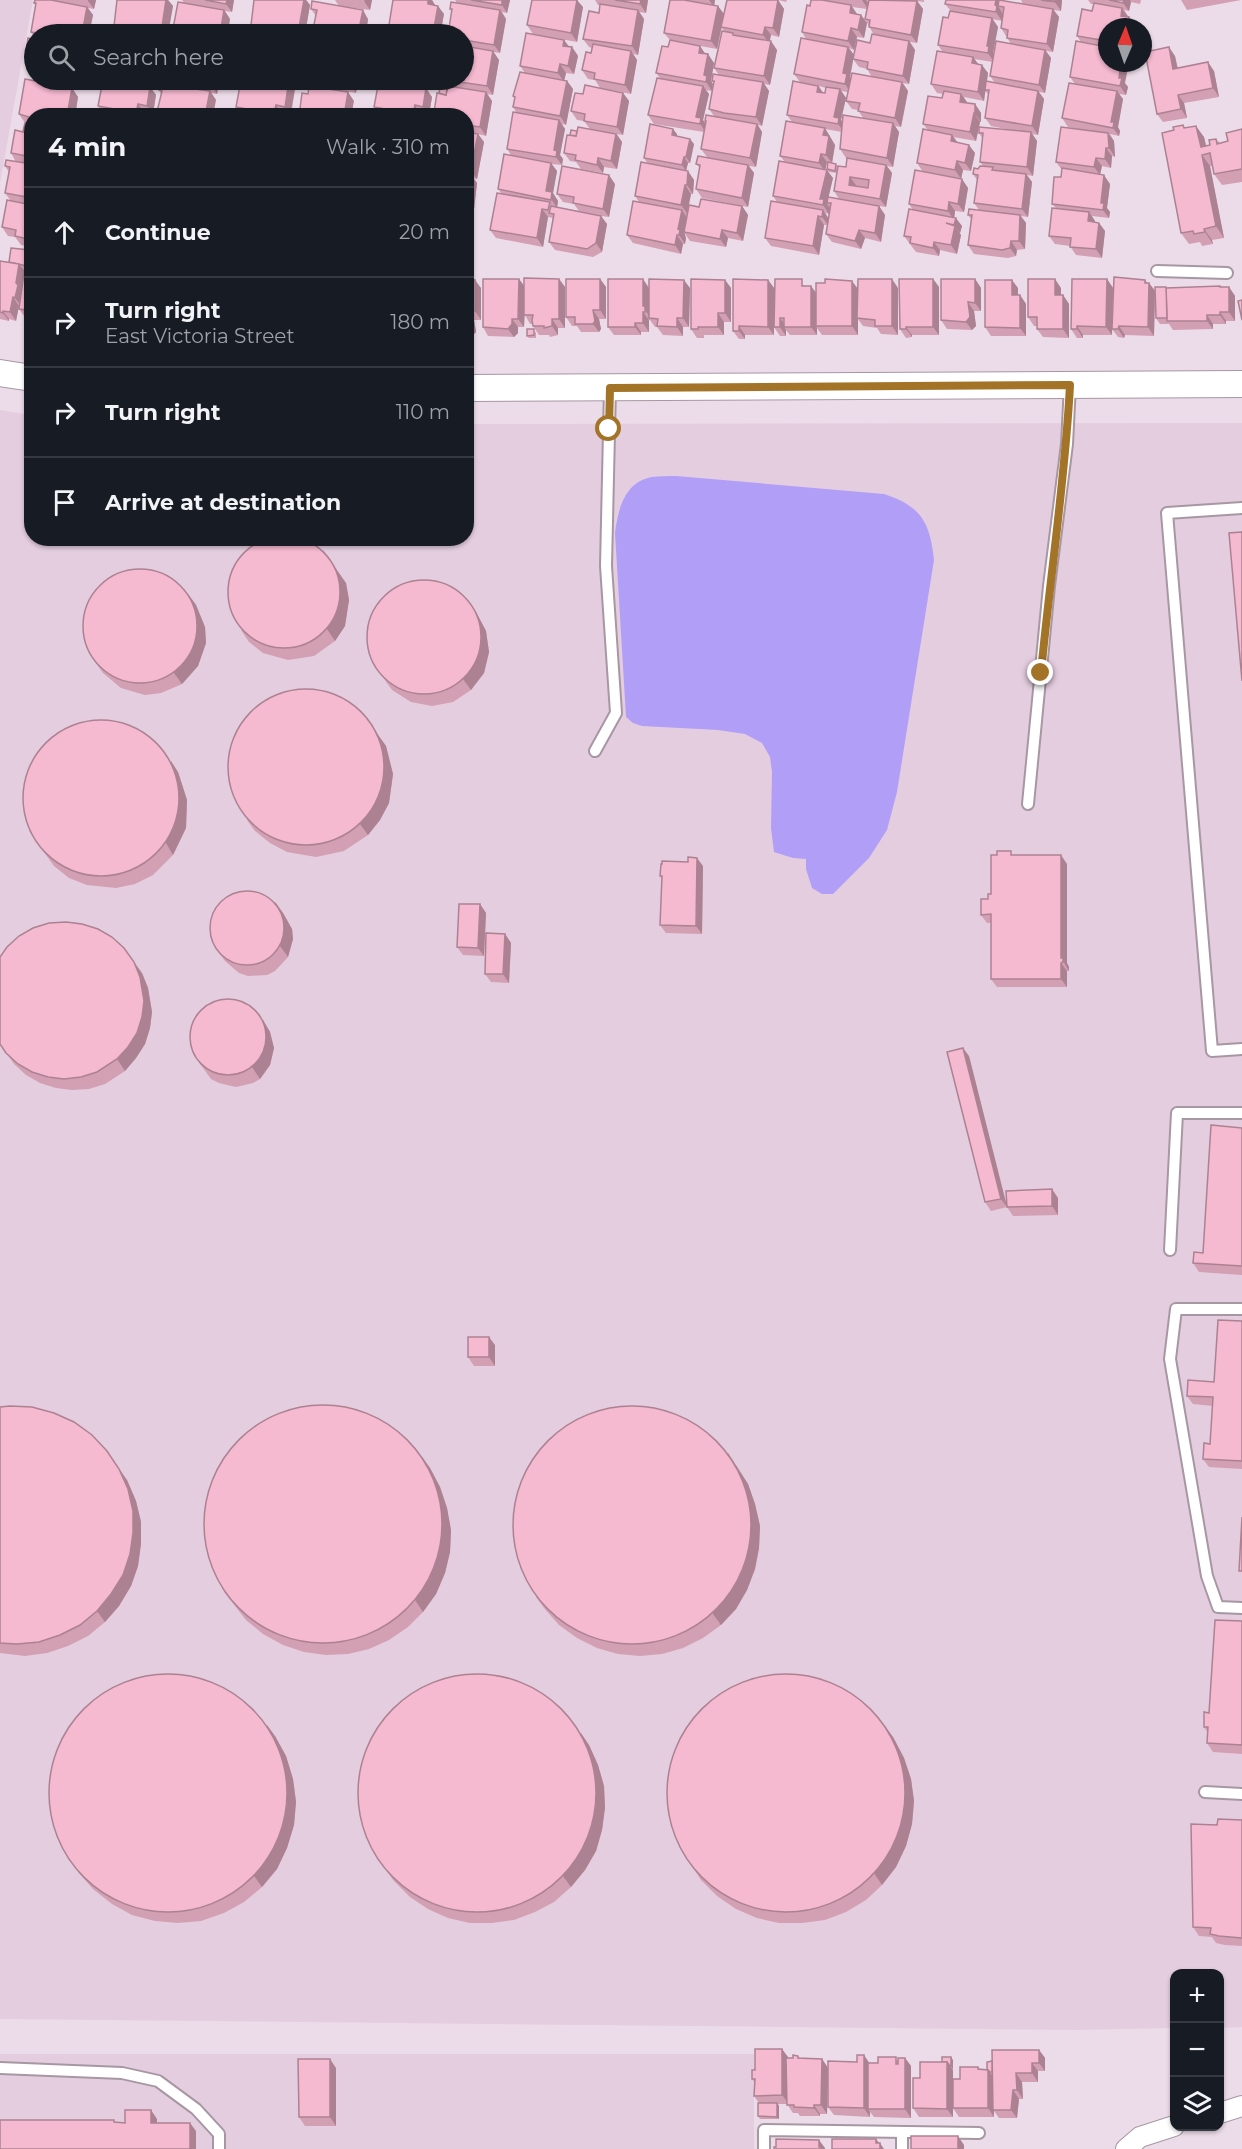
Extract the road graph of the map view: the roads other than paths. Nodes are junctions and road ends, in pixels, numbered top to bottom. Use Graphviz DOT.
graph roads {
  1 [pos="1157,271"];
  2 [pos="1227,273"];
  3 [pos="0,373"];
  4 [pos="24,377"];
  5 [pos="1242,384"];
  6 [pos="1070,385"];
  7 [pos="474,388"];
  8 [pos="610,388"];
  9 [pos="1242,508"];
  10 [pos="595,751"];
  11 [pos="1028,804"];
  12 [pos="1242,1049"];
  13 [pos="1242,1113"];
  14 [pos="1170,1250"];
  15 [pos="1242,1310"];
  16 [pos="1242,1608"];
  17 [pos="1205,1792"];
  18 [pos="1242,1794"];
  19 [pos="0,2068"];
  20 [pos="1242,2106"];
  21 [pos="1224,2111"];
  22 [pos="1170,2127"];
  23 [pos="902,2132"];
  24 [pos="979,2133"];
  25 [pos="219,2149"];
  26 [pos="764,2149"];
  27 [pos="902,2149"];
  28 [pos="1126,2149"];
  1 -- 2 [label="lane"];
  3 -- 4 [label="street"];
  5 -- 6 [label="street"];
  6 -- 8 [label="street"];
  6 -- 11 [label="lane"];
  7 -- 8 [label="street"];
  8 -- 10 [label="lane"];
  9 -- 12 [label="lane"];
  13 -- 14 [label="lane"];
  15 -- 16 [label="lane"];
  17 -- 18 [label="lane"];
  19 -- 25 [label="lane"];
  20 -- 21 [label="street"];
  22 -- 28 [label="street"];
  23 -- 24 [label="lane"];
  23 -- 26 [label="lane"];
  23 -- 27 [label="lane"];
}
